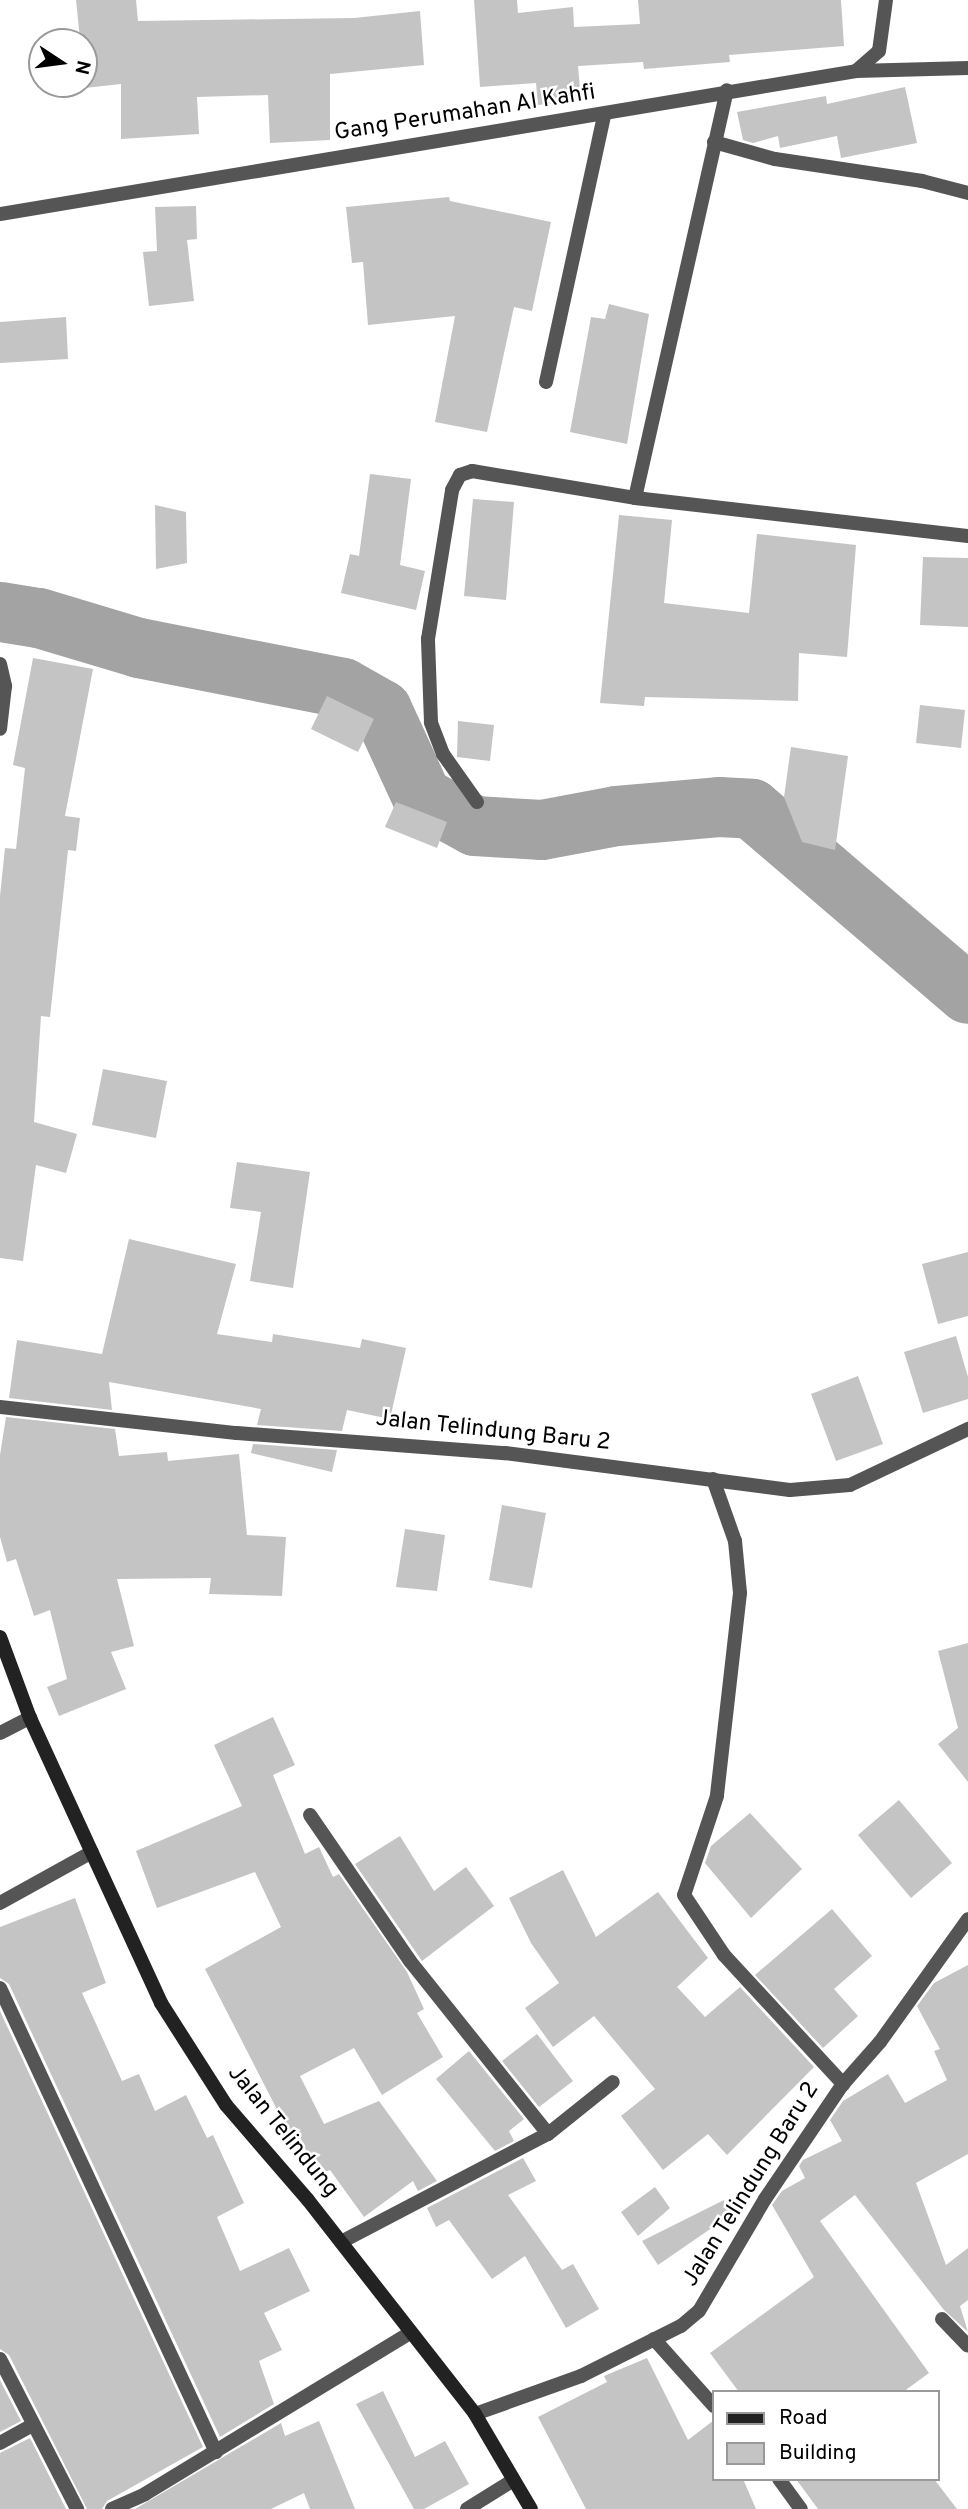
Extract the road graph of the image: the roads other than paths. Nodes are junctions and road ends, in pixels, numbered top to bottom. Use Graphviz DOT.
graph roads {
  1 [pos="886,0"];
  2 [pos="968,68"];
  3 [pos="856,71"];
  4 [pos="727,90"];
  5 [pos="604,115"];
  6 [pos="715,142"];
  7 [pos="968,193"];
  8 [pos="0,214"];
  9 [pos="546,382"];
  10 [pos="635,498"];
  11 [pos="968,536"];
  12 [pos="0,664"];
  13 [pos="0,729"];
  14 [pos="478,802"];
  15 [pos="0,1407"];
  16 [pos="968,1429"];
  17 [pos="713,1479"];
  18 [pos="0,1637"];
  19 [pos="30,1718"];
  20 [pos="0,1732"];
  21 [pos="310,1815"];
  22 [pos="92,1852"];
  23 [pos="0,1903"];
  24 [pos="968,1919"];
  25 [pos="0,1988"];
  26 [pos="613,2082"];
  27 [pos="843,2084"];
  28 [pos="548,2134"];
  29 [pos="341,2242"];
  30 [pos="942,2319"];
  31 [pos="411,2332"];
  32 [pos="654,2339"];
  33 [pos="968,2346"];
  34 [pos="0,2359"];
  35 [pos="712,2404"];
  36 [pos="475,2414"];
  37 [pos="33,2425"];
  38 [pos="0,2443"];
  39 [pos="216,2452"];
  40 [pos="512,2481"];
  41 [pos="780,2481"];
  42 [pos="77,2509"];
  43 [pos="112,2509"];
  44 [pos="467,2509"];
  45 [pos="531,2509"];
  46 [pos="801,2509"];
  1 -- 3 [label="street"];
  2 -- 3 [label="street, Gang Perumahan Al Kahfi"];
  3 -- 4 [label="street, Gang Perumahan Al Kahfi"];
  4 -- 5 [label="street, Gang Perumahan Al Kahfi"];
  4 -- 6 [label="street"];
  5 -- 8 [label="street, Gang Perumahan Al Kahfi"];
  5 -- 9 [label="street"];
  6 -- 7 [label="street"];
  6 -- 10 [label="street"];
  10 -- 11 [label="street"];
  10 -- 14 [label="street"];
  12 -- 13 [label="street"];
  15 -- 17 [label="street, Jalan Telindung Baru 2"];
  16 -- 17 [label="street, Jalan Telindung Baru 2"];
  17 -- 27 [label="street"];
  18 -- 19 [label="main road, Jalan Telindung"];
  19 -- 20 [label="street"];
  19 -- 22 [label="main road, Jalan Telindung"];
  21 -- 28 [label="street"];
  22 -- 23 [label="street"];
  22 -- 29 [label="main road, Jalan Telindung"];
  24 -- 27 [label="street, Jalan Telindung Baru 2"];
  25 -- 39 [label="street"];
  26 -- 28 [label="street"];
  27 -- 32 [label="street, Jalan Telindung Baru 2"];
  28 -- 29 [label="street"];
  29 -- 31 [label="main road, Jalan Telindung"];
  30 -- 33 [label="street"];
  31 -- 36 [label="main road, Jalan Telindung"];
  31 -- 39 [label="street"];
  32 -- 35 [label="street"];
  32 -- 36 [label="street, Jalan Telindung Baru 2"];
  34 -- 37 [label="street"];
  36 -- 40 [label="main road, Jalan Telindung"];
  37 -- 38 [label="street"];
  37 -- 42 [label="street"];
  39 -- 43 [label="street"];
  40 -- 44 [label="street"];
  40 -- 45 [label="main road, Jalan Telindung"];
  41 -- 46 [label="street"];
}
